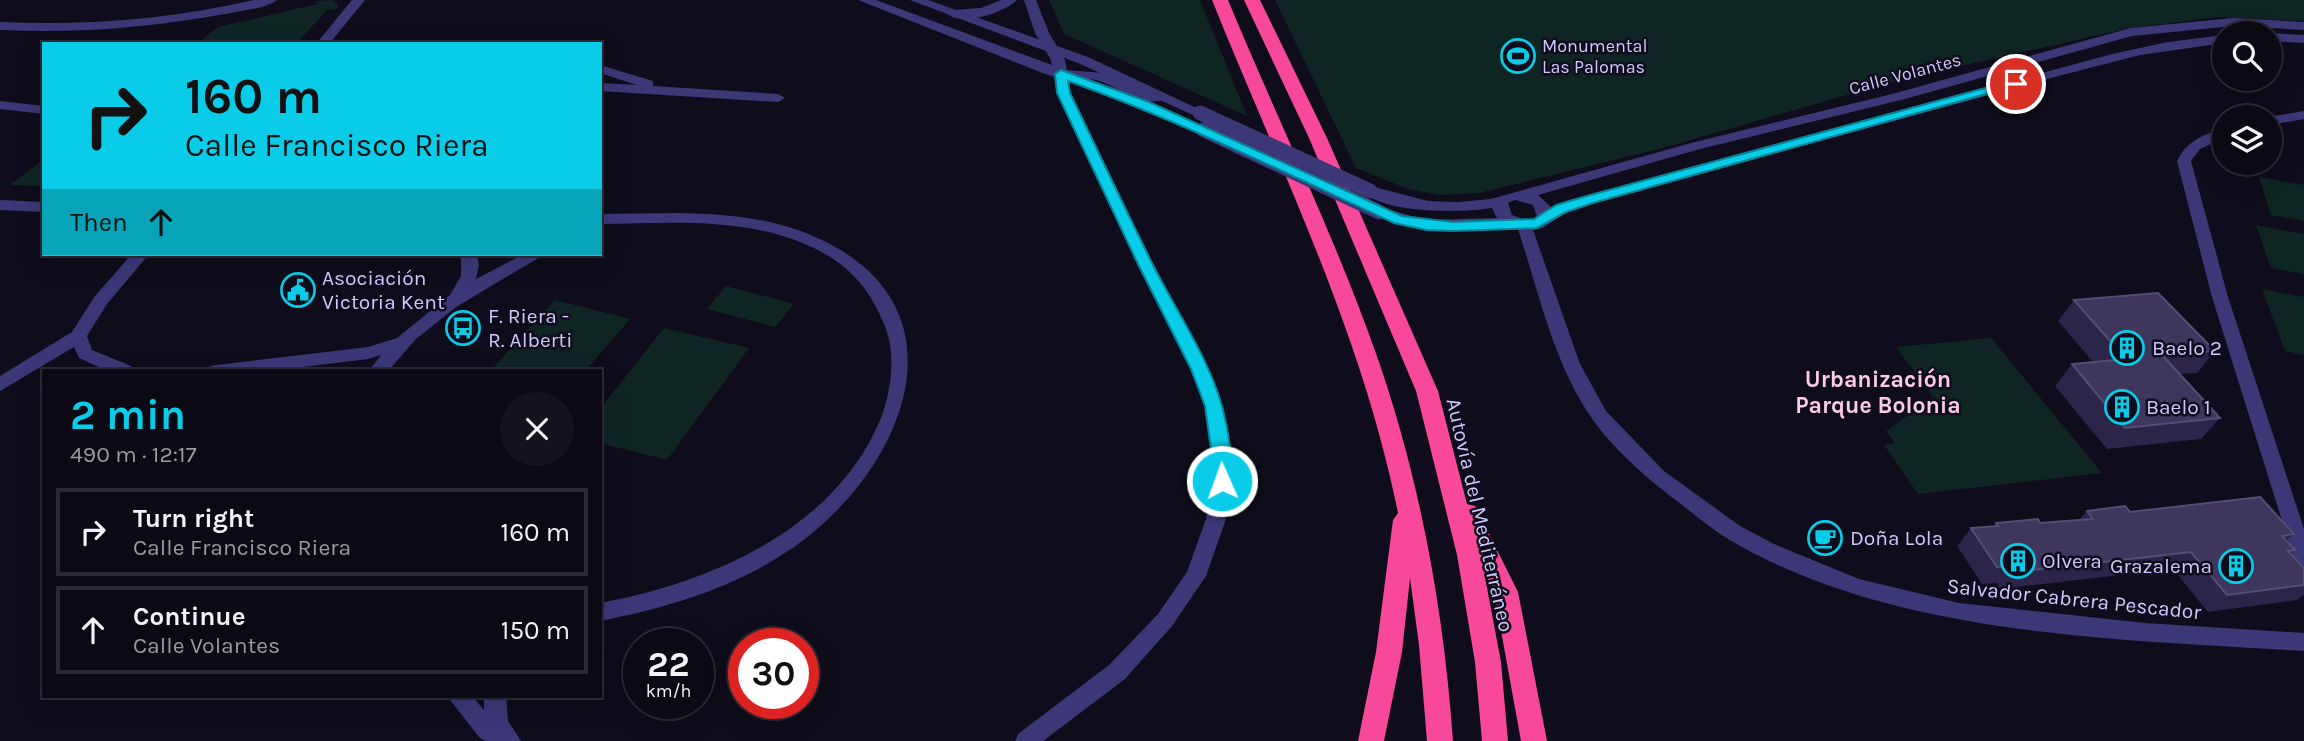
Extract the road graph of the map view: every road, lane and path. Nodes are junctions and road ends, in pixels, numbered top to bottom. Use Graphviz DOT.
graph roads {
  1 [pos="271,0"];
  2 [pos="359,0"];
  3 [pos="864,0"];
  4 [pos="916,0"];
  5 [pos="1011,0"];
  6 [pos="1030,0"];
  7 [pos="1220,0"];
  8 [pos="1252,0"];
  9 [pos="953,13"];
  10 [pos="0,26"];
  11 [pos="2304,26"];
  12 [pos="2131,32"];
  13 [pos="2282,38"];
  14 [pos="2304,39"];
  15 [pos="2212,41"];
  16 [pos="324,42"];
  17 [pos="1054,50"];
  18 [pos="2151,50"];
  19 [pos="1083,60"];
  20 [pos="602,69"];
  21 [pos="1061,74"];
  22 [pos="602,87"];
  23 [pos="1925,89"];
  24 [pos="664,91"];
  25 [pos="1162,96"];
  26 [pos="778,98"];
  27 [pos="1944,103"];
  28 [pos="1,106"];
  29 [pos="42,110"];
  30 [pos="2304,115"];
  31 [pos="2282,119"];
  32 [pos="2212,138"];
  33 [pos="1520,195"];
  34 [pos="1500,203"];
  35 [pos="0,205"];
  36 [pos="42,207"];
  37 [pos="1545,217"];
  38 [pos="602,219"];
  39 [pos="695,219"];
  40 [pos="1520,224"];
  41 [pos="602,232"];
  42 [pos="139,256"];
  43 [pos="470,256"];
  44 [pos="533,256"];
  45 [pos="453,302"];
  46 [pos="78,336"];
  47 [pos="400,343"];
  48 [pos="119,369"];
  49 [pos="235,369"];
  50 [pos="380,369"];
  51 [pos="0,384"];
  52 [pos="1451,480"];
  53 [pos="1407,504"];
  54 [pos="2304,559"];
  55 [pos="602,612"];
  56 [pos="2304,642"];
  57 [pos="460,698"];
  58 [pos="495,698"];
  59 [pos="509,741"];
  60 [pos="1026,741"];
  61 [pos="1371,741"];
  62 [pos="1440,741"];
  63 [pos="1495,741"];
  64 [pos="1534,741"];
  1 -- 10 [label="street"];
  2 -- 16 [label="street"];
  3 -- 21 [label="street"];
  4 -- 9 [label="street"];
  5 -- 9 [label="street"];
  6 -- 17 [label="street"];
  7 -- 53 [label="highway"];
  8 -- 52 [label="highway, Autovía del Mediterráneo"];
  9 -- 17 [label="street"];
  11 -- 12 [label="street, Calle Volantes"];
  12 -- 18 [label="street"];
  12 -- 23 [label="street, Calle Volantes"];
  13 -- 14 [label="street"];
  15 -- 18 [label="street, Calle Volantes"];
  17 -- 19 [label="street"];
  17 -- 21 [label="street"];
  18 -- 27 [label="street, Calle Volantes"];
  19 -- 21 [label="street"];
  19 -- 25 [label="street"];
  20 -- 24 [label="street"];
  21 -- 25 [label="street"];
  21 -- 40 [label="street, bridge"];
  21 -- 60 [label="street"];
  22 -- 24 [label="street"];
  23 -- 27 [label="street"];
  23 -- 33 [label="street, Calle Volantes"];
  24 -- 26 [label="street"];
  25 -- 34 [label="street, bridge"];
  27 -- 37 [label="street, Calle Volantes"];
  28 -- 29 [label="street"];
  30 -- 31 [label="street"];
  32 -- 54 [label="street"];
  33 -- 34 [label="street"];
  33 -- 37 [label="street"];
  34 -- 40 [label="street"];
  35 -- 36 [label="street"];
  37 -- 40 [label="street"];
  38 -- 39 [label="street"];
  39 -- 41 [label="street"];
  39 -- 55 [label="street"];
  40 -- 56 [label="street, Salvador Cabrera Pescador"];
  42 -- 46 [label="street"];
  43 -- 45 [label="street"];
  44 -- 45 [label="street"];
  45 -- 47 [label="street"];
  46 -- 48 [label="street"];
  46 -- 51 [label="street"];
  47 -- 49 [label="street"];
  47 -- 50 [label="street"];
  52 -- 63 [label="highway, Autovía del Mediterráneo"];
  52 -- 64 [label="highway"];
  53 -- 61 [label="highway"];
  53 -- 62 [label="highway"];
  57 -- 59 [label="street"];
  58 -- 59 [label="street"];
}
